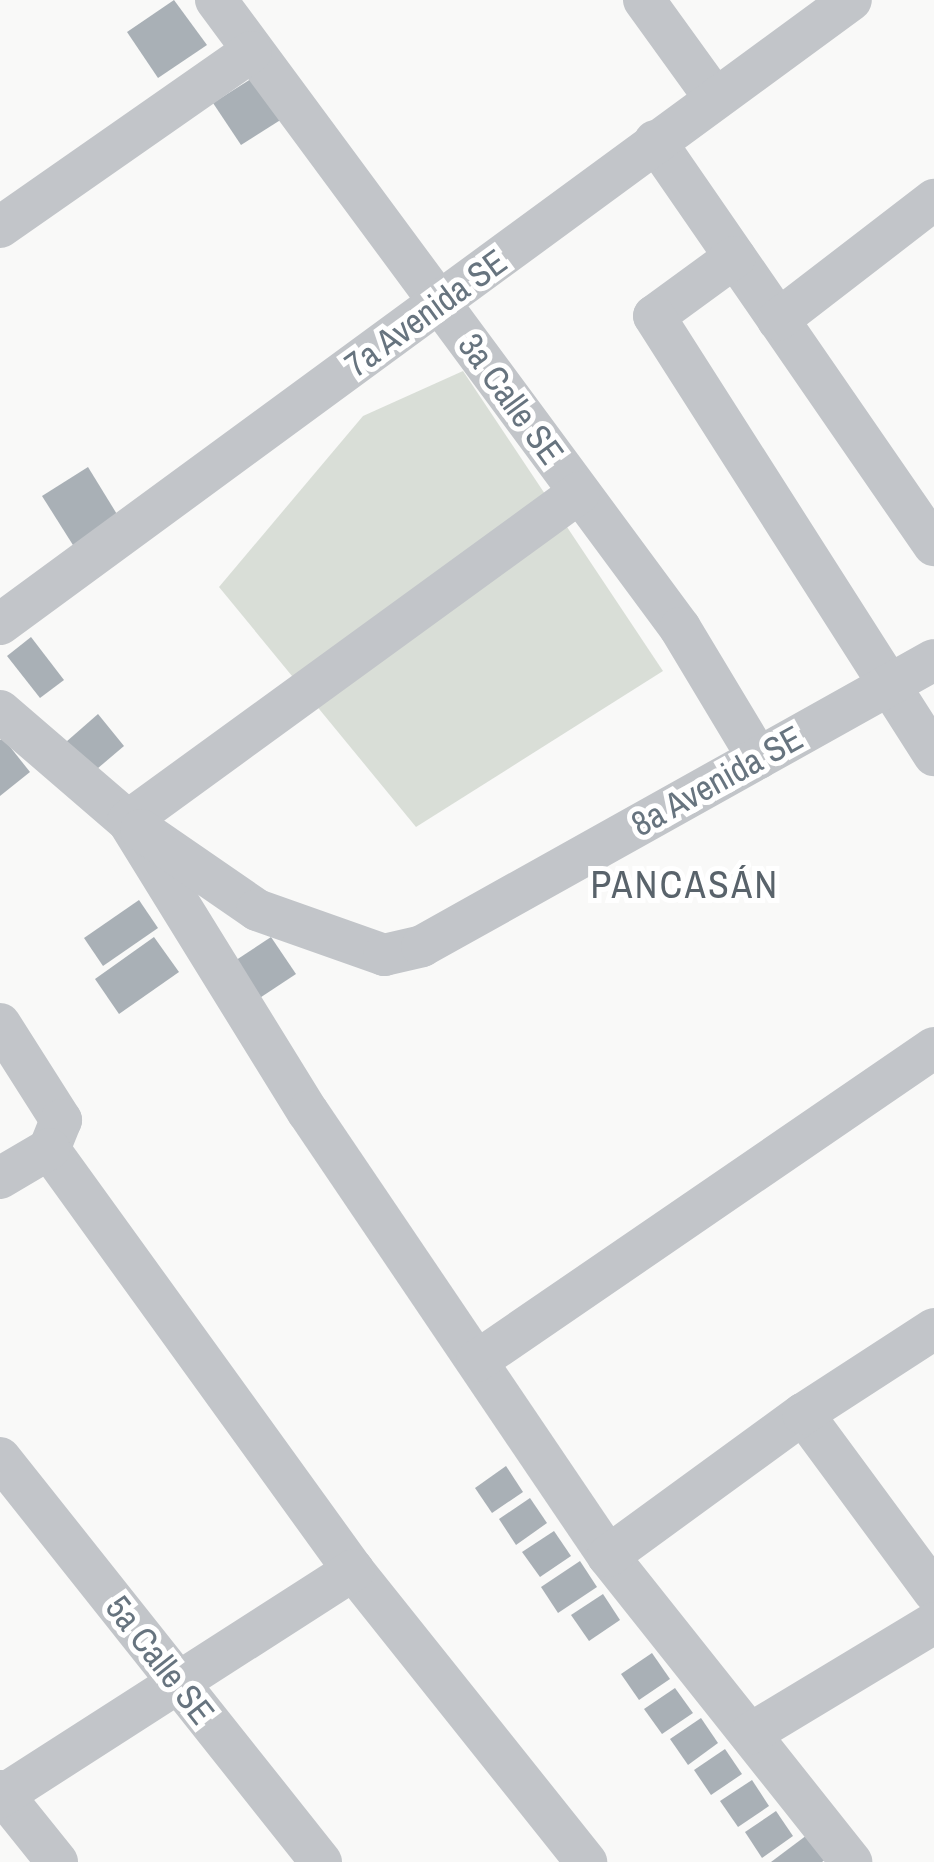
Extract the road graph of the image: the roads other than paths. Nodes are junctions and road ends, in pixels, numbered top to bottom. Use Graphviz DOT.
graph roads {
  1 [pos="216,0"];
  2 [pos="644,0"];
  3 [pos="851,0"];
  4 [pos="251,52"];
  5 [pos="714,98"];
  6 [pos="655,141"];
  7 [pos="934,200"];
  8 [pos="0,226"];
  9 [pos="734,257"];
  10 [pos="442,302"];
  11 [pos="778,320"];
  12 [pos="579,493"];
  13 [pos="934,546"];
  14 [pos="0,624"];
  15 [pos="934,660"];
  16 [pos="889,684"];
  17 [pos="0,711"];
  18 [pos="934,756"];
  19 [pos="758,758"];
  20 [pos="128,821"];
  21 [pos="0,1024"];
  22 [pos="934,1048"];
  23 [pos="49,1150"];
  24 [pos="4,1169"];
  25 [pos="934,1329"];
  26 [pos="476,1361"];
  27 [pos="802,1414"];
  28 [pos="0,1458"];
  29 [pos="608,1556"];
  30 [pos="353,1570"];
  31 [pos="934,1592"];
  32 [pos="934,1623"];
  33 [pos="178,1682"];
  34 [pos="750,1734"];
  35 [pos="1,1794"];
  36 [pos="57,1862"];
  37 [pos="321,1862"];
  38 [pos="586,1862"];
  39 [pos="851,1862"];
  1 -- 4 [label="street, 3a Calle SE"];
  2 -- 5 [label="street"];
  3 -- 5 [label="street, 7a Avenida SE"];
  4 -- 8 [label="street"];
  4 -- 10 [label="street, 3a Calle SE"];
  5 -- 6 [label="street, 7a Avenida SE"];
  6 -- 9 [label="street"];
  6 -- 10 [label="street, 7a Avenida SE"];
  7 -- 11 [label="street"];
  9 -- 11 [label="street"];
  9 -- 16 [label="street"];
  10 -- 12 [label="street, 3a Calle SE"];
  10 -- 14 [label="street, 7a Avenida SE"];
  11 -- 13 [label="street"];
  12 -- 19 [label="street, 3a Calle SE"];
  12 -- 20 [label="street"];
  15 -- 16 [label="street, 8a Avenida SE"];
  16 -- 18 [label="street"];
  16 -- 19 [label="street, 8a Avenida SE"];
  17 -- 20 [label="street"];
  19 -- 20 [label="street, 8a Avenida SE"];
  20 -- 26 [label="street"];
  21 -- 23 [label="street"];
  22 -- 26 [label="street"];
  23 -- 24 [label="street"];
  23 -- 30 [label="street"];
  25 -- 27 [label="street"];
  26 -- 29 [label="street"];
  27 -- 29 [label="street"];
  27 -- 31 [label="street"];
  28 -- 33 [label="street, 5a Calle SE"];
  29 -- 34 [label="street"];
  30 -- 33 [label="street"];
  30 -- 38 [label="street"];
  32 -- 34 [label="street"];
  33 -- 35 [label="street"];
  33 -- 37 [label="street, 5a Calle SE"];
  34 -- 39 [label="street"];
  35 -- 36 [label="street"];
}
